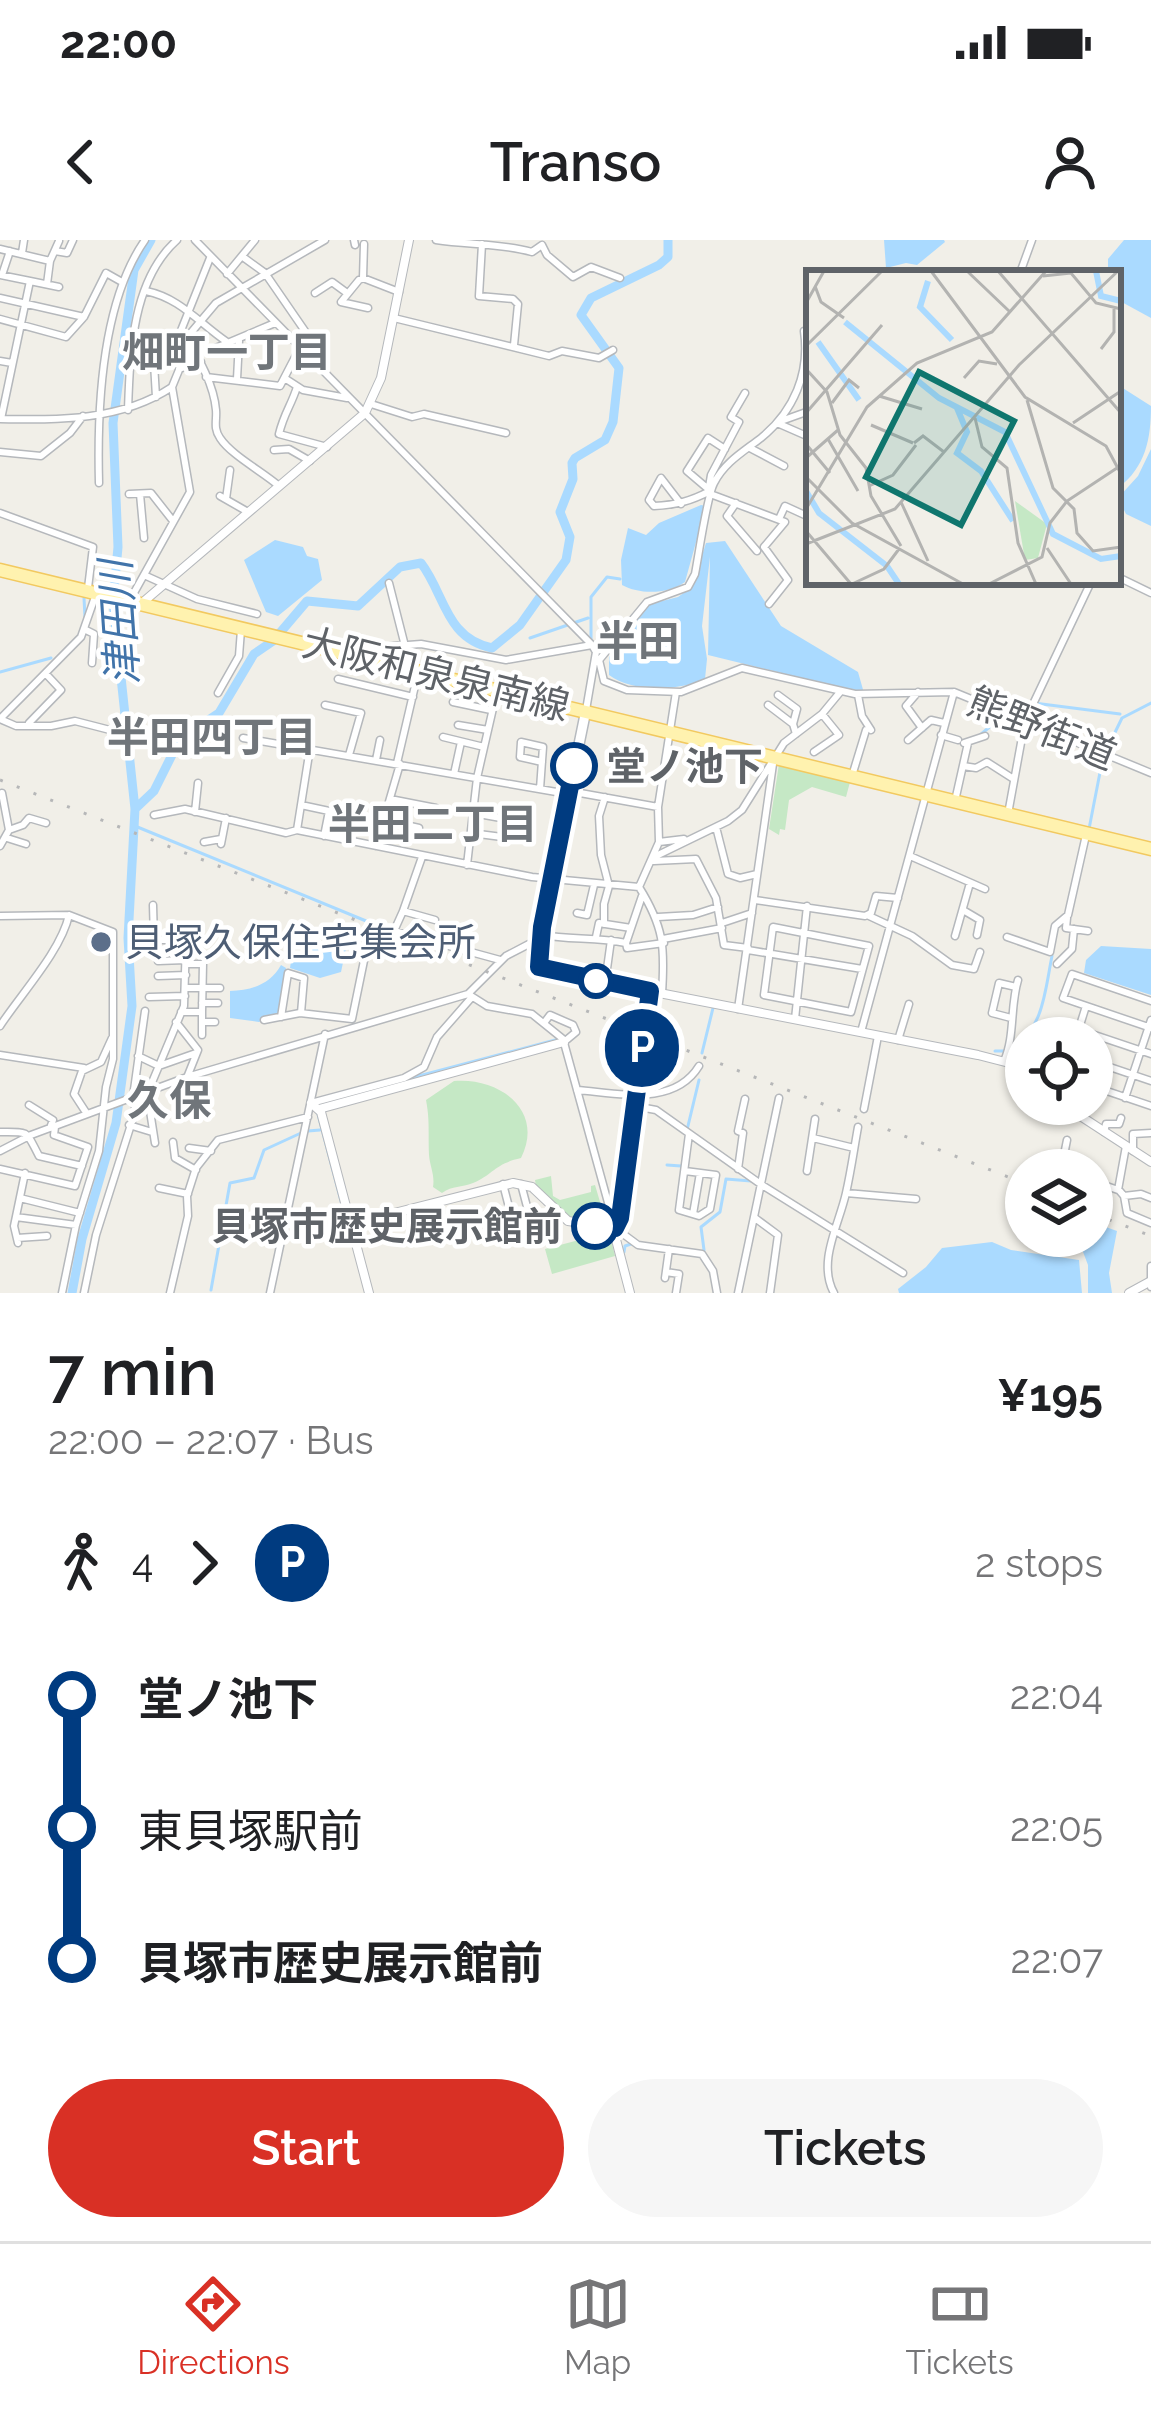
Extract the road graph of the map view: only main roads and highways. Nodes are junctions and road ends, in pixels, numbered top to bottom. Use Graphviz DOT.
graph roads {
  1 [pos="0,570"];
  2 [pos="586,710"];
  3 [pos="1151,849"];
  4 [pos="645,1020"];
  1 -- 2 [label="main road, 大阪和泉泉南線"];
  2 -- 3 [label="main road, 大阪和泉泉南線"];
  2 -- 4 [label="main road"];
}
